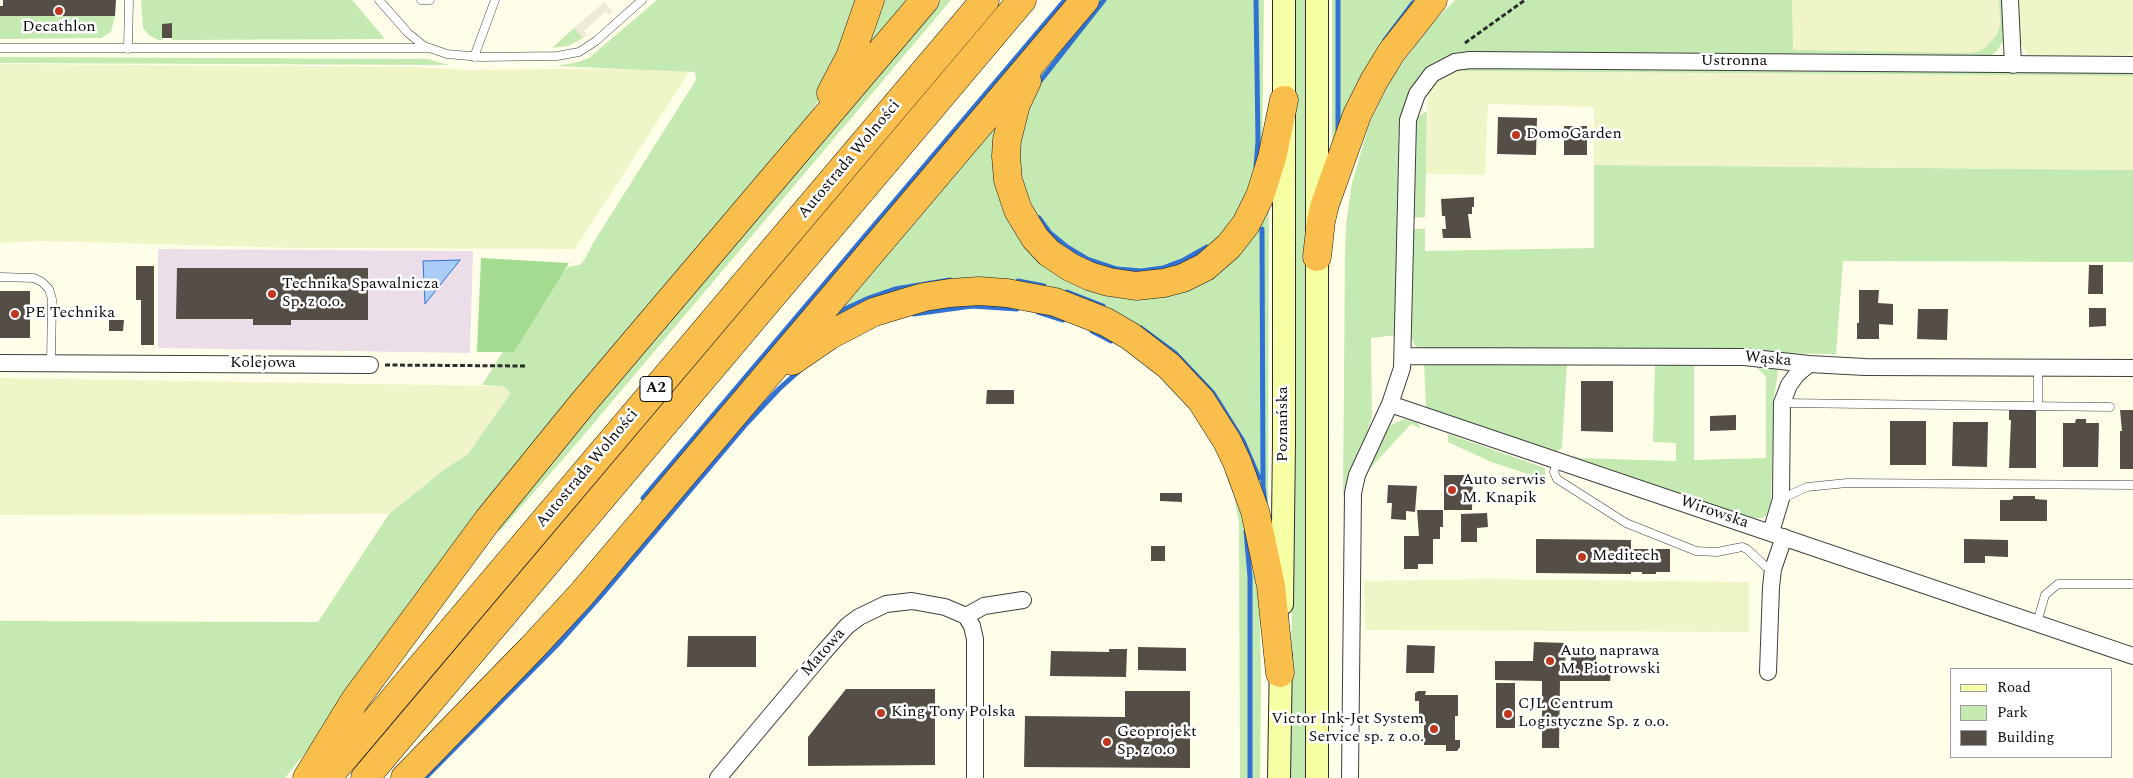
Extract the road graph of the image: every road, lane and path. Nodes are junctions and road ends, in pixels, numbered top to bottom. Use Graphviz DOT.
graph roads {
  1 [pos="129,0"];
  2 [pos="379,0"];
  3 [pos="421,0"];
  4 [pos="430,0"];
  5 [pos="496,0"];
  6 [pos="642,0"];
  7 [pos="870,0"];
  8 [pos="926,0"];
  9 [pos="986,0"];
  10 [pos="1022,0"];
  11 [pos="1085,0"];
  12 [pos="1284,0"];
  13 [pos="1317,0"];
  14 [pos="1433,0"];
  15 [pos="1525,0"];
  16 [pos="2010,0"];
  17 [pos="1057,33"];
  18 [pos="0,48"];
  19 [pos="428,48"];
  20 [pos="128,49"];
  21 [pos="474,57"];
  22 [pos="1455,62"];
  23 [pos="2013,65"];
  24 [pos="2133,65"];
  25 [pos="1284,100"];
  26 [pos="800,146"];
  27 [pos="1317,257"];
  28 [pos="0,277"];
  29 [pos="1403,356"];
  30 [pos="0,363"];
  31 [pos="52,363"];
  32 [pos="1809,364"];
  33 [pos="370,365"];
  34 [pos="527,366"];
  35 [pos="2038,368"];
  36 [pos="2133,368"];
  37 [pos="744,403"];
  38 [pos="1782,403"];
  39 [pos="1390,404"];
  40 [pos="2038,406"];
  41 [pos="2110,408"];
  42 [pos="1557,460"];
  43 [pos="2133,485"];
  44 [pos="1780,499"];
  45 [pos="1777,535"];
  46 [pos="1773,569"];
  47 [pos="2133,584"];
  48 [pos="1023,600"];
  49 [pos="966,616"];
  50 [pos="2037,623"];
  51 [pos="2133,656"];
  52 [pos="1768,672"];
  53 [pos="1280,673"];
  54 [pos="307,778"];
  55 [pos="327,778"];
  56 [pos="365,778"];
  57 [pos="405,778"];
  58 [pos="718,778"];
  59 [pos="975,778"];
  60 [pos="1279,778"];
  61 [pos="1317,778"];
  62 [pos="1350,778"];
  1 -- 20 [label="lane"];
  2 -- 19 [label="lane"];
  3 -- 4 [label="lane"];
  5 -- 21 [label="lane"];
  6 -- 21 [label="lane"];
  7 -- 26 [label="highway"];
  8 -- 26 [label="highway"];
  9 -- 55 [label="highway, Autostrada Wolności / A2"];
  10 -- 56 [label="highway, Autostrada Wolności / A2"];
  11 -- 17 [label="highway"];
  12 -- 25 [label="main road, Poznańska"];
  13 -- 27 [label="main road, Poznańska"];
  14 -- 27 [label="highway"];
  15 -- 22 [label="path"];
  16 -- 23 [label="street"];
  17 -- 25 [label="highway"];
  17 -- 37 [label="highway"];
  18 -- 20 [label="lane"];
  19 -- 20 [label="lane"];
  19 -- 21 [label="lane"];
  22 -- 23 [label="street, Ustronna"];
  22 -- 29 [label="street"];
  23 -- 24 [label="street, Ustronna"];
  25 -- 53 [label="main road, Poznańska"];
  26 -- 54 [label="highway"];
  27 -- 61 [label="main road, Poznańska"];
  28 -- 31 [label="lane"];
  29 -- 32 [label="street, Wąska"];
  29 -- 39 [label="street"];
  30 -- 31 [label="street, Kolejowa"];
  31 -- 33 [label="street, Kolejowa"];
  32 -- 35 [label="street, Wąska"];
  32 -- 38 [label="street"];
  33 -- 34 [label="path"];
  35 -- 36 [label="street, Wąska"];
  35 -- 40 [label="lane"];
  37 -- 53 [label="highway"];
  37 -- 57 [label="highway"];
  38 -- 40 [label="lane"];
  38 -- 44 [label="street"];
  39 -- 42 [label="street, Wirowska"];
  39 -- 62 [label="street"];
  40 -- 41 [label="lane"];
  42 -- 45 [label="street, Wirowska"];
  42 -- 46 [label="lane"];
  43 -- 44 [label="lane"];
  44 -- 45 [label="street"];
  45 -- 46 [label="street"];
  45 -- 50 [label="street, Wirowska"];
  46 -- 52 [label="street"];
  47 -- 50 [label="lane"];
  48 -- 49 [label="street"];
  49 -- 58 [label="street, Matowa"];
  49 -- 59 [label="street"];
  50 -- 51 [label="street, Wirowska"];
  53 -- 60 [label="main road, Poznańska"];
}
